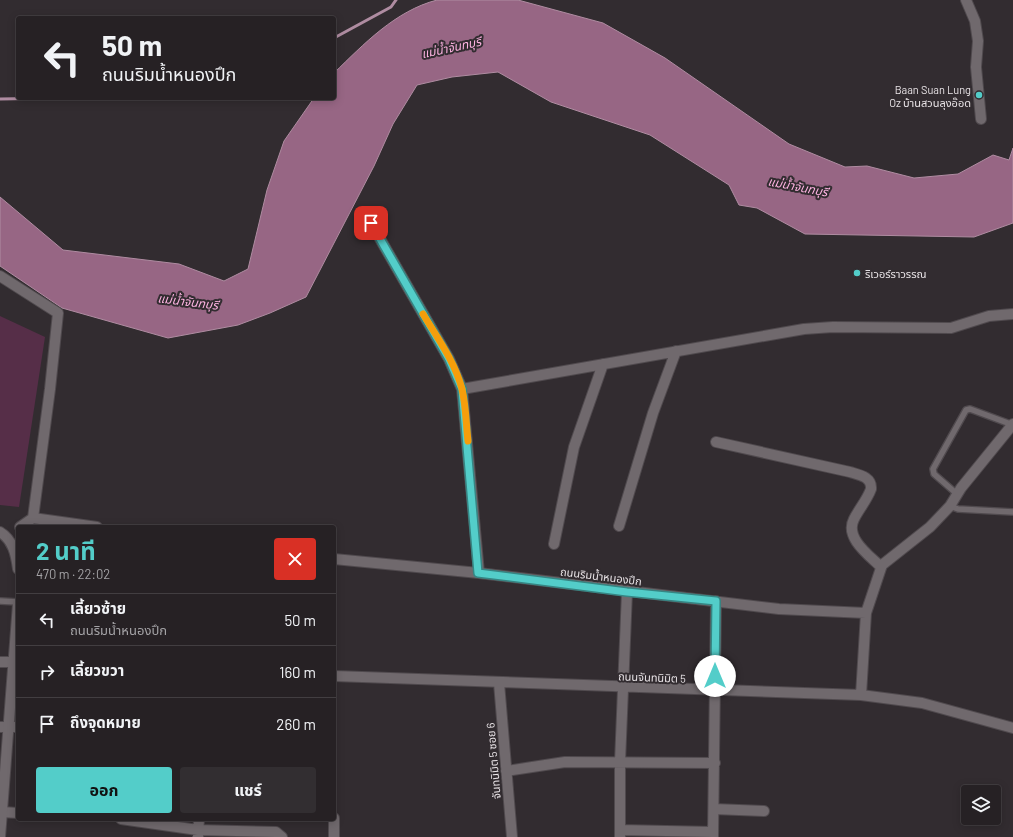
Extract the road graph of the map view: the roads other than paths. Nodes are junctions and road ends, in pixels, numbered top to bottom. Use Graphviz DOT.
graph roads {
  1 [pos="966,0"];
  2 [pos="981,119"];
  3 [pos="371,223"];
  4 [pos="0,276"];
  5 [pos="1013,314"];
  6 [pos="676,351"];
  7 [pos="603,364"];
  8 [pos="462,389"];
  9 [pos="1013,425"];
  10 [pos="716,442"];
  11 [pos="957,494"];
  12 [pos="950,506"];
  13 [pos="1013,512"];
  14 [pos="33,518"];
  15 [pos="23,525"];
  16 [pos="83,525"];
  17 [pos="619,526"];
  18 [pos="16,529"];
  19 [pos="4,534"];
  20 [pos="554,544"];
  21 [pos="16,558"];
  22 [pos="336,559"];
  23 [pos="881,567"];
  24 [pos="478,573"];
  25 [pos="627,592"];
  26 [pos="0,601"];
  27 [pos="716,601"];
  28 [pos="16,603"];
  29 [pos="866,613"];
  30 [pos="0,662"];
  31 [pos="16,662"];
  32 [pos="336,676"];
  33 [pos="499,683"];
  34 [pos="622,688"];
  35 [pos="715,691"];
  36 [pos="861,695"];
  37 [pos="9,727"];
  38 [pos="1013,728"];
  39 [pos="620,762"];
  40 [pos="714,763"];
  41 [pos="506,771"];
  42 [pos="714,809"];
  43 [pos="764,811"];
  44 [pos="2,812"];
  45 [pos="16,813"];
  46 [pos="132,821"];
  47 [pos="199,821"];
  48 [pos="334,821"];
  49 [pos="0,831"];
  50 [pos="198,833"];
  51 [pos="620,833"];
  52 [pos="713,834"];
  53 [pos="0,837"];
  54 [pos="282,837"];
  55 [pos="334,837"];
  56 [pos="512,837"];
  1 -- 2 [label="street"];
  3 -- 8 [label="street"];
  4 -- 14 [label="street"];
  5 -- 6 [label="street"];
  6 -- 7 [label="street"];
  6 -- 17 [label="street"];
  7 -- 8 [label="street"];
  7 -- 20 [label="street"];
  8 -- 24 [label="street"];
  9 -- 11 [label="street"];
  9 -- 11 [label="lane"];
  10 -- 23 [label="street"];
  11 -- 12 [label="street"];
  12 -- 13 [label="lane"];
  12 -- 23 [label="street"];
  14 -- 15 [label="street"];
  14 -- 16 [label="street"];
  18 -- 19 [label="street"];
  19 -- 21 [label="street"];
  22 -- 24 [label="street, ถนนริมน้ำหนองปึก"];
  23 -- 29 [label="street"];
  24 -- 25 [label="street, ถนนริมน้ำหนองปึก"];
  25 -- 27 [label="street, ถนนริมน้ำหนองปึก"];
  25 -- 34 [label="street"];
  26 -- 28 [label="lane"];
  27 -- 29 [label="street, ถนนริมน้ำหนองปึก"];
  27 -- 35 [label="street"];
  29 -- 36 [label="street"];
  30 -- 31 [label="street"];
  31 -- 37 [label="street"];
  32 -- 33 [label="street, ถนนจันทนิมิต 5"];
  33 -- 34 [label="street, ถนนจันทนิมิต 5"];
  33 -- 41 [label="street, จันทนิมิต 5 ซอย 6"];
  34 -- 35 [label="street, ถนนจันทนิมิต 5"];
  34 -- 39 [label="street"];
  35 -- 36 [label="street, ถนนจันทนิมิต 5"];
  35 -- 40 [label="street"];
  36 -- 38 [label="street, ถนนจันทนิมิต 5"];
  37 -- 44 [label="street"];
  39 -- 40 [label="street"];
  39 -- 41 [label="street"];
  39 -- 51 [label="street"];
  40 -- 42 [label="street"];
  41 -- 56 [label="street, จันทนิมิต 5 ซอย 6"];
  42 -- 43 [label="street"];
  42 -- 52 [label="street"];
  44 -- 45 [label="street"];
  44 -- 49 [label="street"];
  46 -- 50 [label="street"];
  47 -- 50 [label="street"];
  48 -- 55 [label="street"];
  49 -- 53 [label="street"];
  50 -- 54 [label="street"];
  51 -- 52 [label="street"];
}
